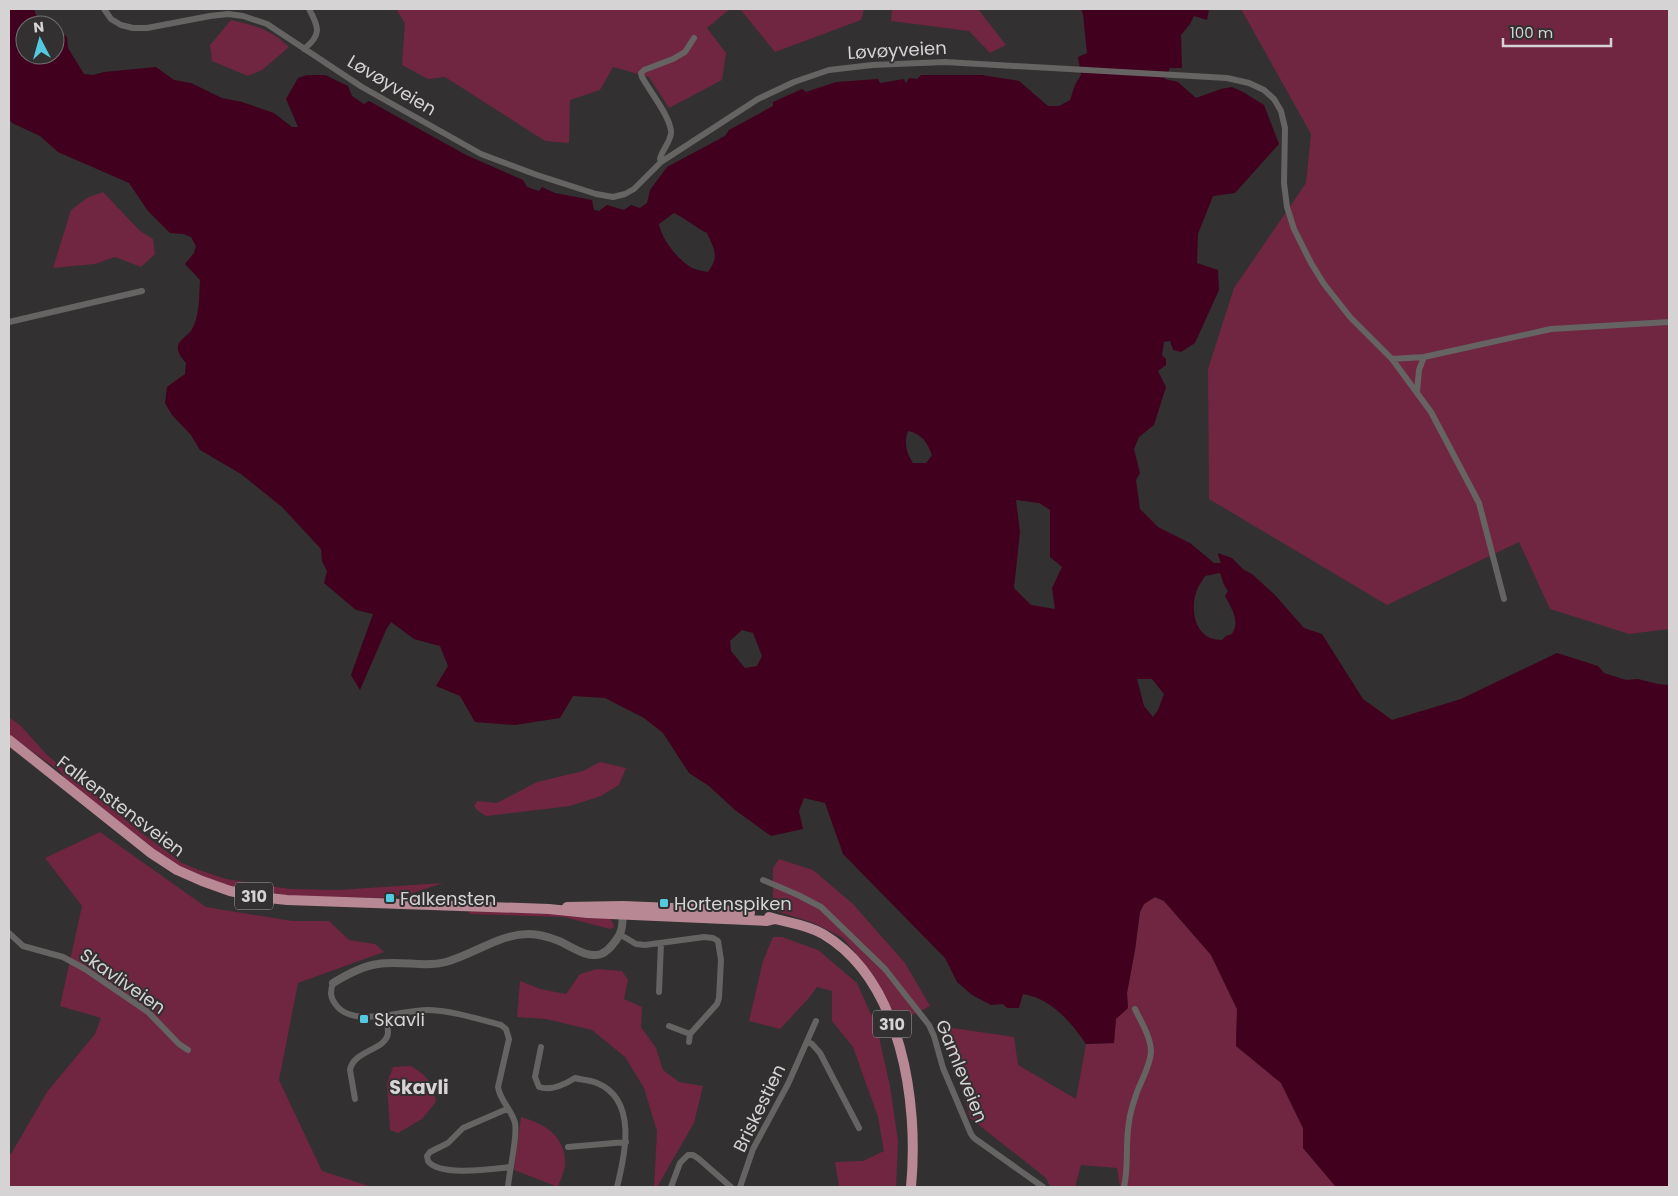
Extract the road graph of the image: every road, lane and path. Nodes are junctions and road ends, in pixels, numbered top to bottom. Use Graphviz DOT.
graph roads {
  1 [pos="104,9"];
  2 [pos="309,9"];
  3 [pos="694,38"];
  4 [pos="304,49"];
  5 [pos="662,162"];
  6 [pos="142,291"];
  7 [pos="9,322"];
  8 [pos="1669,322"];
  9 [pos="1424,357"];
  10 [pos="1392,359"];
  11 [pos="1417,392"];
  12 [pos="1504,599"];
  13 [pos="9,740"];
  14 [pos="763,880"];
  15 [pos="623,910"];
  16 [pos="9,933"];
  17 [pos="621,935"];
  18 [pos="661,943"];
  19 [pos="333,983"];
  20 [pos="659,992"];
  21 [pos="1135,1008"];
  22 [pos="385,1017"];
  23 [pos="816,1020"];
  24 [pos="669,1026"];
  25 [pos="690,1034"];
  26 [pos="689,1042"];
  27 [pos="808,1042"];
  28 [pos="541,1047"];
  29 [pos="188,1050"];
  30 [pos="355,1099"];
  31 [pos="507,1109"];
  32 [pos="859,1128"];
  33 [pos="626,1142"];
  34 [pos="568,1147"];
  35 [pos="510,1167"];
  36 [pos="508,1187"];
  37 [pos="617,1187"];
  38 [pos="671,1187"];
  39 [pos="731,1187"];
  40 [pos="740,1187"];
  41 [pos="911,1187"];
  42 [pos="1043,1187"];
  43 [pos="1124,1187"];
  1 -- 4 [label="street, Løvøyveien"];
  2 -- 4 [label="street"];
  3 -- 5 [label="street, Løvøyveien"];
  4 -- 5 [label="street, Løvøyveien"];
  5 -- 10 [label="street, Løvøyveien"];
  6 -- 7 [label="street"];
  8 -- 9 [label="street"];
  9 -- 10 [label="street"];
  9 -- 11 [label="street"];
  10 -- 11 [label="street, Løvøyveien"];
  11 -- 12 [label="street, Løvøyveien"];
  13 -- 15 [label="main road, Falkenstensveien / 310"];
  14 -- 42 [label="street, Gamleveien"];
  15 -- 17 [label="street"];
  15 -- 41 [label="main road, Falkenstensveien / 310"];
  16 -- 29 [label="street, Skavliveien"];
  17 -- 18 [label="street"];
  17 -- 19 [label="street"];
  18 -- 20 [label="street"];
  18 -- 25 [label="street"];
  19 -- 22 [label="street"];
  21 -- 43 [label="street"];
  22 -- 30 [label="street"];
  22 -- 31 [label="street"];
  23 -- 27 [label="street, Briskestien"];
  24 -- 25 [label="street"];
  25 -- 26 [label="street"];
  27 -- 32 [label="street"];
  27 -- 40 [label="street, Briskestien"];
  28 -- 33 [label="street"];
  31 -- 35 [label="street"];
  31 -- 35 [label="street"];
  33 -- 34 [label="street"];
  33 -- 37 [label="street"];
  35 -- 36 [label="street"];
  38 -- 39 [label="street"];
}
